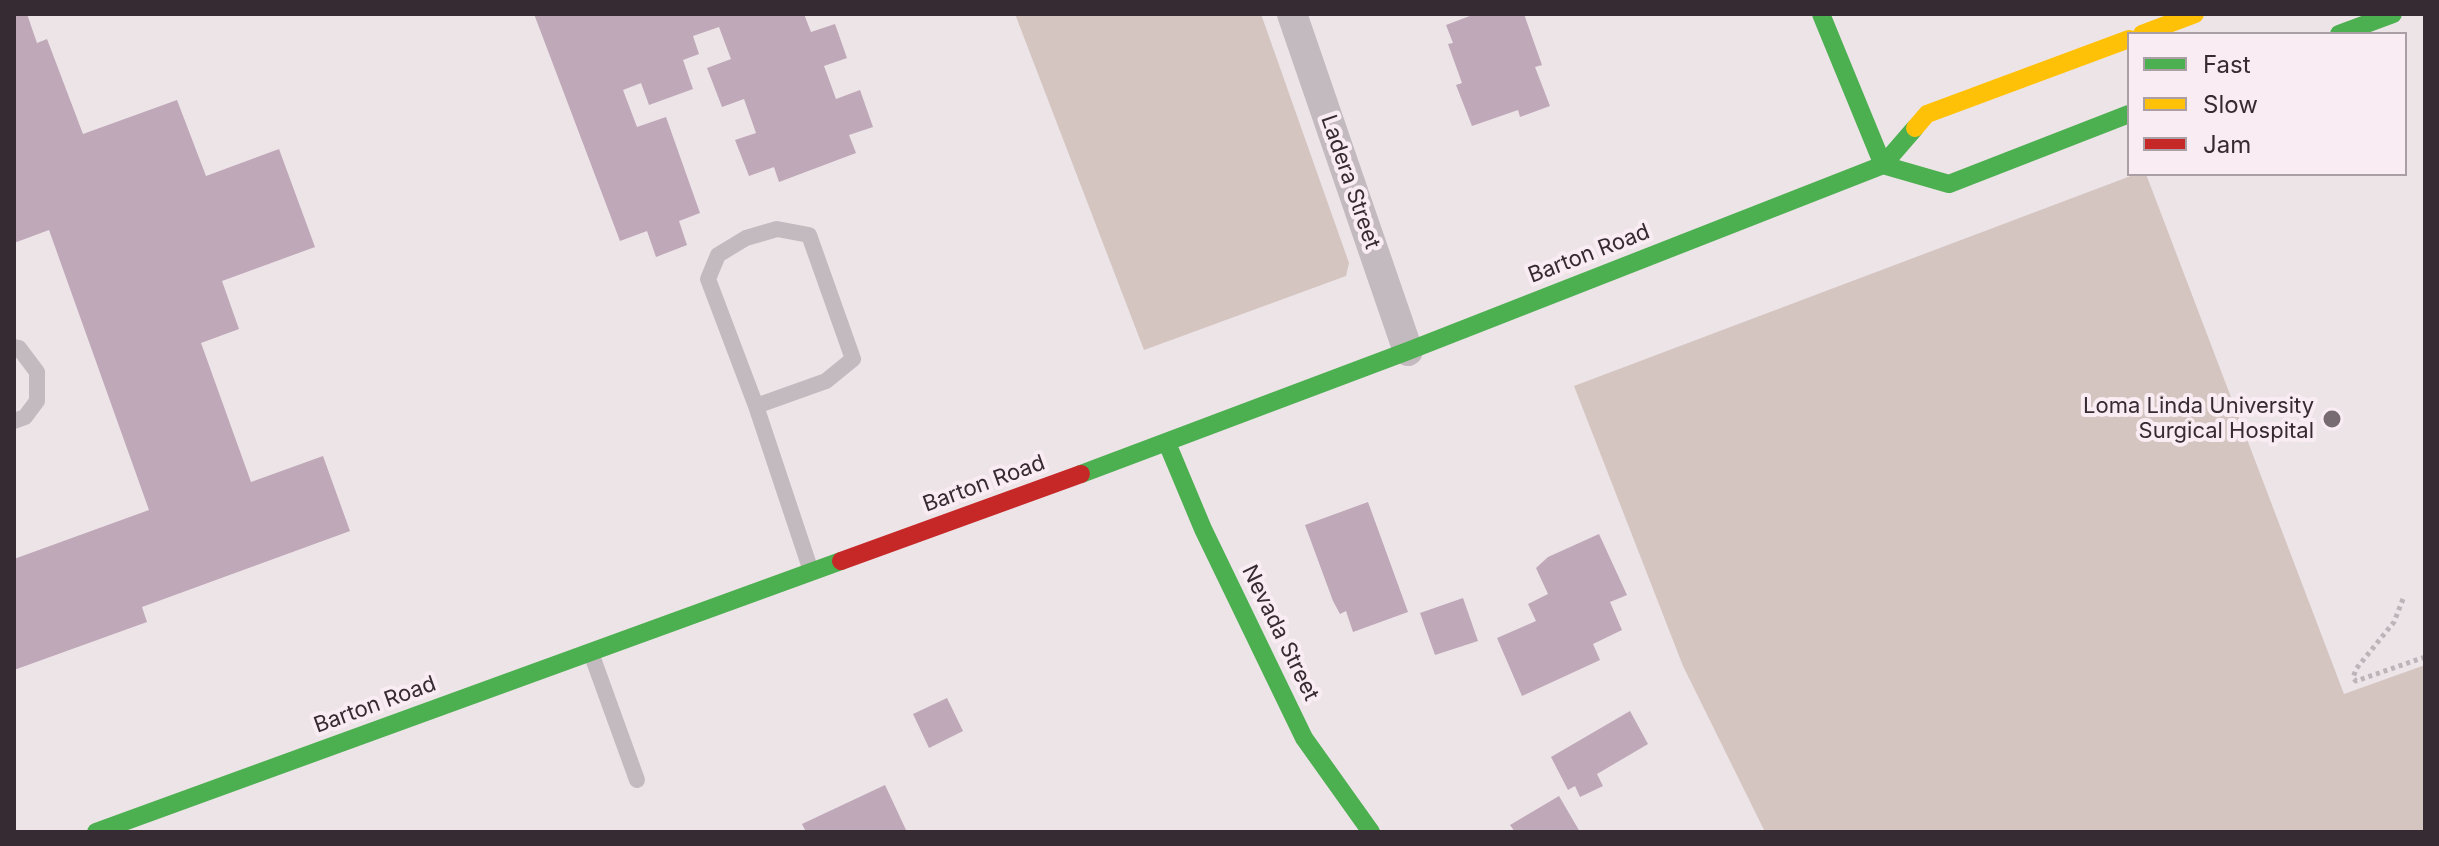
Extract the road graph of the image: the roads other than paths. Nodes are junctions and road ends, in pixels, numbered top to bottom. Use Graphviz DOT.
graph roads {
  1 [pos="1292,14"];
  2 [pos="1821,14"];
  3 [pos="2393,14"];
  4 [pos="2188,15"];
  5 [pos="2147,32"];
  6 [pos="2344,32"];
  7 [pos="2127,40"];
  8 [pos="2127,115"];
  9 [pos="1883,165"];
  10 [pos="14,347"];
  11 [pos="1408,351"];
  12 [pos="756,406"];
  13 [pos="14,421"];
  14 [pos="1167,443"];
  15 [pos="812,573"];
  16 [pos="591,652"];
  17 [pos="637,780"];
  18 [pos="96,832"];
  19 [pos="1371,832"];
  1 -- 11 [label="street, Ladera Street"];
  2 -- 9 [label="main road"];
  3 -- 6 [label="main road"];
  4 -- 5 [label="main road"];
  7 -- 9 [label="main road, Barton Road"];
  8 -- 9 [label="main road"];
  9 -- 11 [label="main road, Barton Road"];
  10 -- 13 [label="lane"];
  11 -- 14 [label="main road, Barton Road"];
  12 -- 12 [label="lane"];
  12 -- 15 [label="lane"];
  14 -- 15 [label="main road, Barton Road"];
  14 -- 19 [label="main road, Nevada Street"];
  15 -- 16 [label="main road, Barton Road"];
  16 -- 17 [label="lane"];
  16 -- 18 [label="main road, Barton Road"];
}
